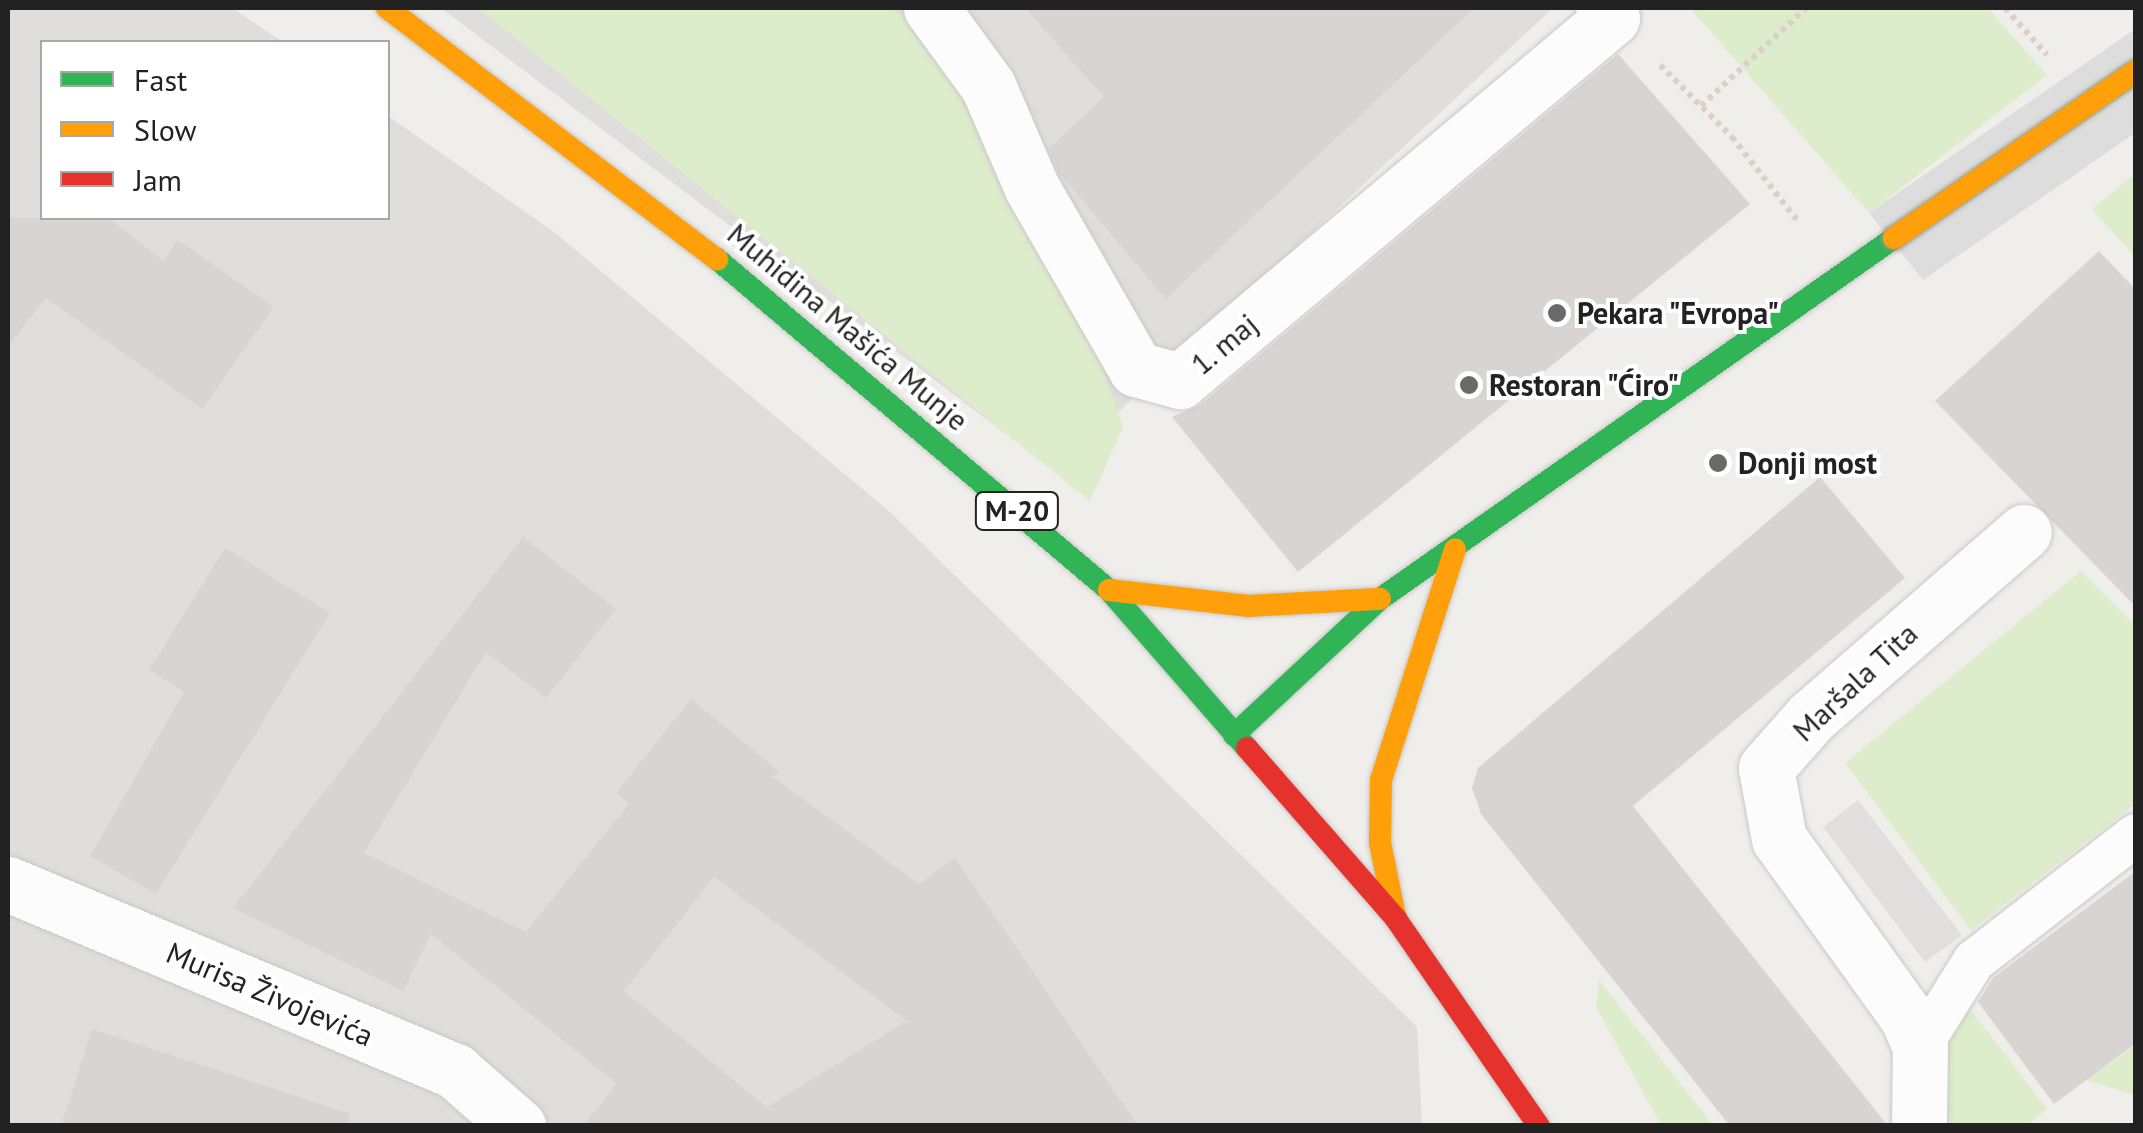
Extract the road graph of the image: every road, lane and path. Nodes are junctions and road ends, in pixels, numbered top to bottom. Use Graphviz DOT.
graph roads {
  1 [pos="387,8"];
  2 [pos="931,8"];
  3 [pos="1806,8"];
  4 [pos="1608,13"];
  5 [pos="2136,71"];
  6 [pos="1701,106"];
  7 [pos="1841,276"];
  8 [pos="2024,532"];
  9 [pos="1455,550"];
  10 [pos="1109,590"];
  11 [pos="1380,599"];
  12 [pos="1234,735"];
  13 [pos="2136,835"];
  14 [pos="8,884"];
  15 [pos="1396,919"];
  16 [pos="1920,1046"];
  17 [pos="518,1126"];
  18 [pos="1539,1126"];
  19 [pos="1920,1126"];
  1 -- 10 [label="main road, Muhidina Mašića Munje / M-20"];
  2 -- 4 [label="street, 1. maj"];
  3 -- 6 [label="path"];
  4 -- 6 [label="path"];
  5 -- 7 [label="main road, bridge"];
  6 -- 7 [label="path"];
  7 -- 9 [label="main road"];
  8 -- 16 [label="street, Maršala Tita"];
  9 -- 11 [label="main road"];
  9 -- 15 [label="main road"];
  10 -- 11 [label="main road"];
  10 -- 12 [label="main road, Muhidina Mašića Munje / M-20"];
  11 -- 12 [label="main road"];
  12 -- 15 [label="main road, M-20"];
  13 -- 16 [label="lane"];
  14 -- 17 [label="street, Murisa Živojevića"];
  15 -- 18 [label="main road, M-20"];
  16 -- 19 [label="street"];
}
